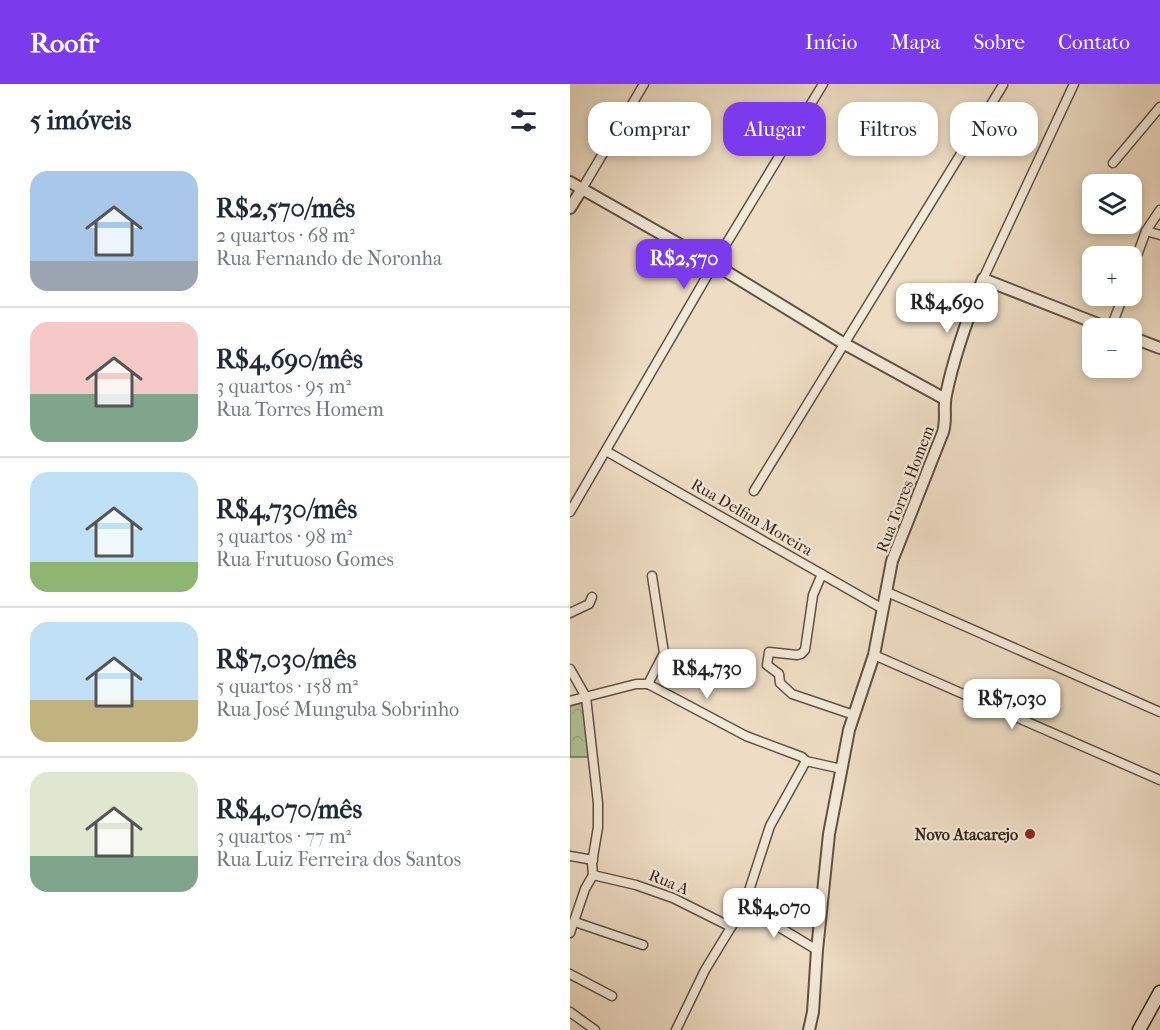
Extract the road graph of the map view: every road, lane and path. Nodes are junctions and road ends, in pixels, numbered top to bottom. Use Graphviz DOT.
graph roads {
  1 [pos="644,84"];
  2 [pos="823,84"];
  3 [pos="1074,84"];
  4 [pos="1003,85"];
  5 [pos="1160,107"];
  6 [pos="1113,163"];
  7 [pos="570,182"];
  8 [pos="582,189"];
  9 [pos="570,208"];
  10 [pos="1160,210"];
  11 [pos="1146,231"];
  12 [pos="1160,235"];
  13 [pos="1141,246"];
  14 [pos="714,264"];
  15 [pos="983,279"];
  16 [pos="1084,318"];
  17 [pos="1142,341"];
  18 [pos="843,342"];
  19 [pos="1160,348"];
  20 [pos="945,399"];
  21 [pos="606,451"];
  22 [pos="754,491"];
  23 [pos="570,512"];
  24 [pos="822,574"];
  25 [pos="652,576"];
  26 [pos="887,592"];
  27 [pos="592,597"];
  28 [pos="883,609"];
  29 [pos="570,613"];
  30 [pos="874,655"];
  31 [pos="570,669"];
  32 [pos="648,684"];
  33 [pos="586,697"];
  34 [pos="570,701"];
  35 [pos="1160,712"];
  36 [pos="854,715"];
  37 [pos="806,761"];
  38 [pos="842,768"];
  39 [pos="1160,780"];
  40 [pos="570,856"];
  41 [pos="593,860"];
  42 [pos="592,875"];
  43 [pos="744,906"];
  44 [pos="575,922"];
  45 [pos="731,927"];
  46 [pos="570,933"];
  47 [pos="643,945"];
  48 [pos="817,950"];
  49 [pos="570,974"];
  50 [pos="1160,992"];
  51 [pos="612,996"];
  52 [pos="570,1012"];
  53 [pos="595,1030"];
  54 [pos="676,1030"];
  55 [pos="809,1030"];
  56 [pos="1138,1030"];
  1 -- 8 [label="street"];
  2 -- 14 [label="street"];
  3 -- 15 [label="street, Rua Torres Homem"];
  4 -- 18 [label="street"];
  5 -- 6 [label="street"];
  7 -- 8 [label="street"];
  8 -- 9 [label="street"];
  8 -- 14 [label="street"];
  10 -- 11 [label="street"];
  11 -- 12 [label="street"];
  11 -- 13 [label="street"];
  14 -- 18 [label="street"];
  14 -- 21 [label="street"];
  15 -- 16 [label="street"];
  15 -- 20 [label="street, Rua Torres Homem"];
  17 -- 19 [label="street"];
  18 -- 20 [label="street"];
  18 -- 22 [label="street"];
  20 -- 26 [label="street, Rua Torres Homem"];
  21 -- 23 [label="street"];
  21 -- 24 [label="street, Rua Delfim Moreira"];
  24 -- 28 [label="street, Rua Delfim Moreira"];
  24 -- 36 [label="street"];
  25 -- 32 [label="street"];
  26 -- 28 [label="street, Rua Torres Homem"];
  26 -- 35 [label="street"];
  27 -- 29 [label="street"];
  28 -- 30 [label="street, Rua Torres Homem"];
  30 -- 36 [label="street, Rua Torres Homem"];
  30 -- 39 [label="street"];
  31 -- 33 [label="street"];
  32 -- 33 [label="street"];
  32 -- 37 [label="street"];
  33 -- 34 [label="street"];
  33 -- 41 [label="street"];
  36 -- 38 [label="street, Rua Torres Homem"];
  37 -- 38 [label="street"];
  37 -- 43 [label="street"];
  38 -- 48 [label="street, Rua Torres Homem"];
  40 -- 41 [label="street"];
  41 -- 42 [label="street"];
  42 -- 44 [label="street"];
  42 -- 45 [label="street, Rua A"];
  43 -- 45 [label="street"];
  43 -- 48 [label="street"];
  44 -- 46 [label="street"];
  44 -- 47 [label="street"];
  45 -- 54 [label="street"];
  48 -- 55 [label="street, Rua Torres Homem"];
  49 -- 51 [label="street"];
  50 -- 56 [label="main road"];
  52 -- 53 [label="street"];
}
